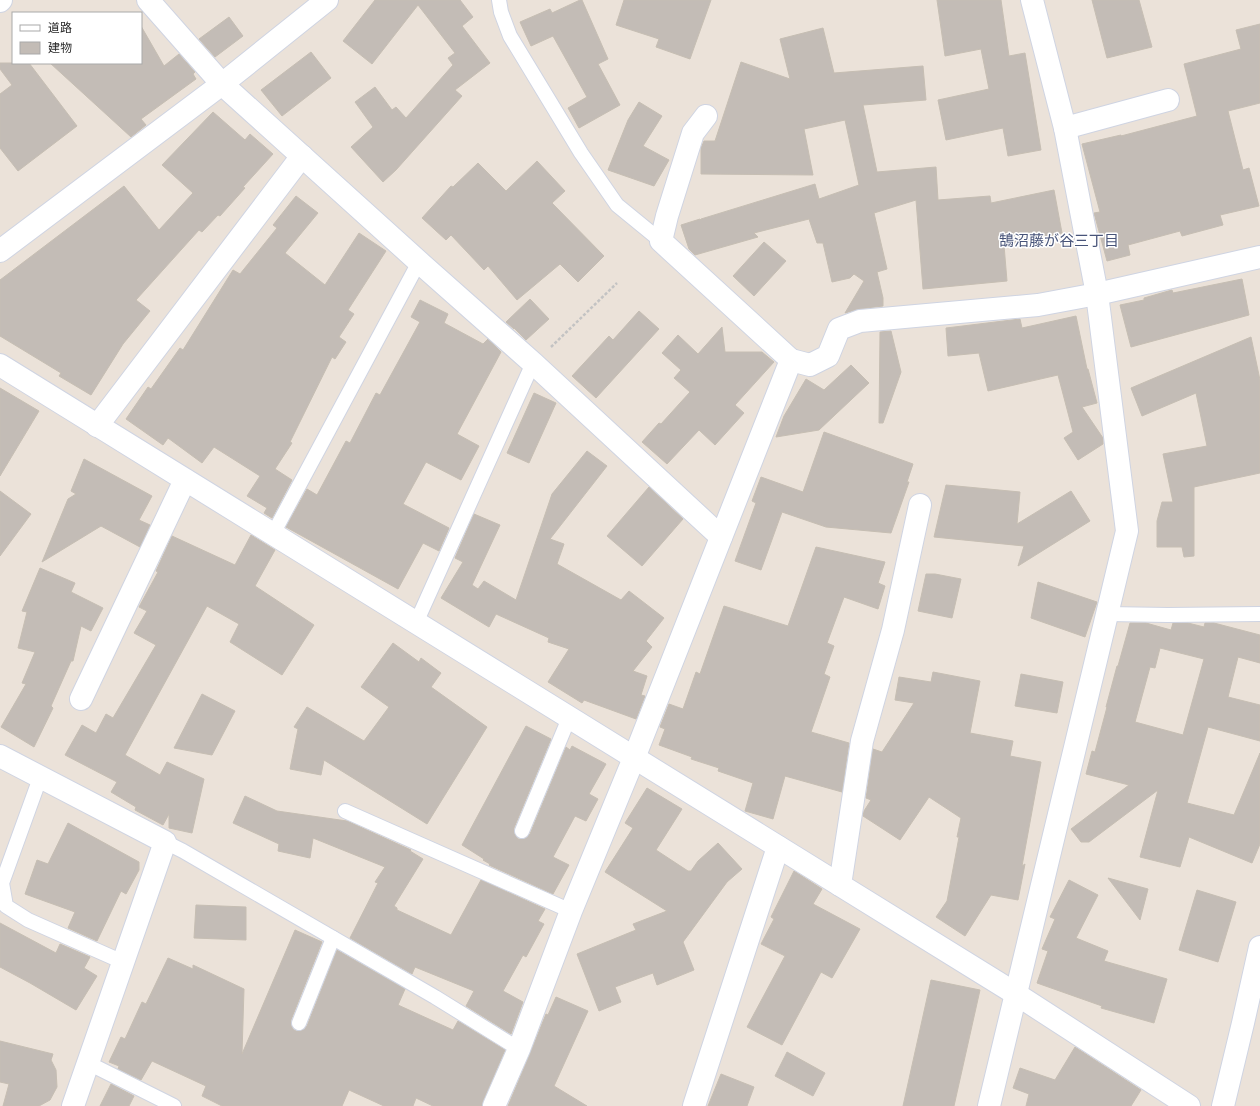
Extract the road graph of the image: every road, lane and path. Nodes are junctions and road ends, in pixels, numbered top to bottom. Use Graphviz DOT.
graph roads {
  1 [pos="148,0"];
  2 [pos="327,0"];
  3 [pos="499,0"];
  4 [pos="1032,0"];
  5 [pos="222,84"];
  6 [pos="1168,100"];
  7 [pos="706,116"];
  8 [pos="1065,128"];
  9 [pos="302,156"];
  10 [pos="661,241"];
  11 [pos="0,251"];
  12 [pos="1260,257"];
  13 [pos="419,262"];
  14 [pos="617,283"];
  15 [pos="1098,294"];
  16 [pos="791,360"];
  17 [pos="534,363"];
  18 [pos="0,365"];
  19 [pos="97,426"];
  20 [pos="185,480"];
  21 [pos="920,505"];
  22 [pos="273,534"];
  23 [pos="721,537"];
  24 [pos="1107,614"];
  25 [pos="1260,614"];
  26 [pos="416,623"];
  27 [pos="81,699"];
  28 [pos="569,718"];
  29 [pos="0,756"];
  30 [pos="634,758"];
  31 [pos="40,778"];
  32 [pos="345,811"];
  33 [pos="522,830"];
  34 [pos="165,842"];
  35 [pos="778,847"];
  36 [pos="840,885"];
  37 [pos="571,911"];
  38 [pos="333,938"];
  39 [pos="1260,947"];
  40 [pos="123,962"];
  41 [pos="1016,994"];
  42 [pos="298,1023"];
  43 [pos="519,1049"];
  44 [pos="88,1063"];
  45 [pos="1167,1100"];
  46 [pos="73,1106"];
  47 [pos="174,1106"];
  48 [pos="494,1106"];
  49 [pos="694,1106"];
  50 [pos="989,1106"];
  51 [pos="1189,1106"];
  52 [pos="1223,1106"];
  1 -- 5 [label="street"];
  2 -- 5 [label="street"];
  3 -- 10 [label="lane"];
  4 -- 8 [label="street"];
  5 -- 9 [label="street"];
  5 -- 11 [label="street"];
  6 -- 8 [label="street"];
  7 -- 10 [label="street"];
  8 -- 15 [label="street"];
  9 -- 13 [label="street"];
  9 -- 19 [label="street"];
  10 -- 16 [label="street"];
  12 -- 15 [label="street"];
  13 -- 17 [label="street"];
  13 -- 22 [label="lane"];
  14 -- 17 [label="path"];
  15 -- 16 [label="street"];
  15 -- 24 [label="street"];
  16 -- 23 [label="street"];
  17 -- 23 [label="street"];
  17 -- 26 [label="lane"];
  18 -- 19 [label="street"];
  19 -- 20 [label="street"];
  20 -- 22 [label="street"];
  20 -- 27 [label="street"];
  21 -- 36 [label="street"];
  22 -- 26 [label="street"];
  23 -- 30 [label="street"];
  24 -- 25 [label="lane"];
  24 -- 41 [label="street"];
  26 -- 28 [label="street"];
  28 -- 30 [label="street"];
  28 -- 33 [label="lane"];
  29 -- 31 [label="street"];
  30 -- 35 [label="street"];
  30 -- 37 [label="street"];
  31 -- 34 [label="street"];
  31 -- 40 [label="lane"];
  32 -- 37 [label="lane"];
  34 -- 38 [label="lane"];
  34 -- 40 [label="street"];
  35 -- 36 [label="street"];
  35 -- 49 [label="street"];
  36 -- 41 [label="street"];
  37 -- 43 [label="street"];
  38 -- 42 [label="lane"];
  38 -- 43 [label="lane"];
  39 -- 52 [label="street"];
  40 -- 44 [label="street"];
  41 -- 45 [label="street"];
  41 -- 50 [label="street"];
  43 -- 48 [label="street"];
  44 -- 46 [label="street"];
  44 -- 47 [label="lane"];
  45 -- 51 [label="street"];
}
